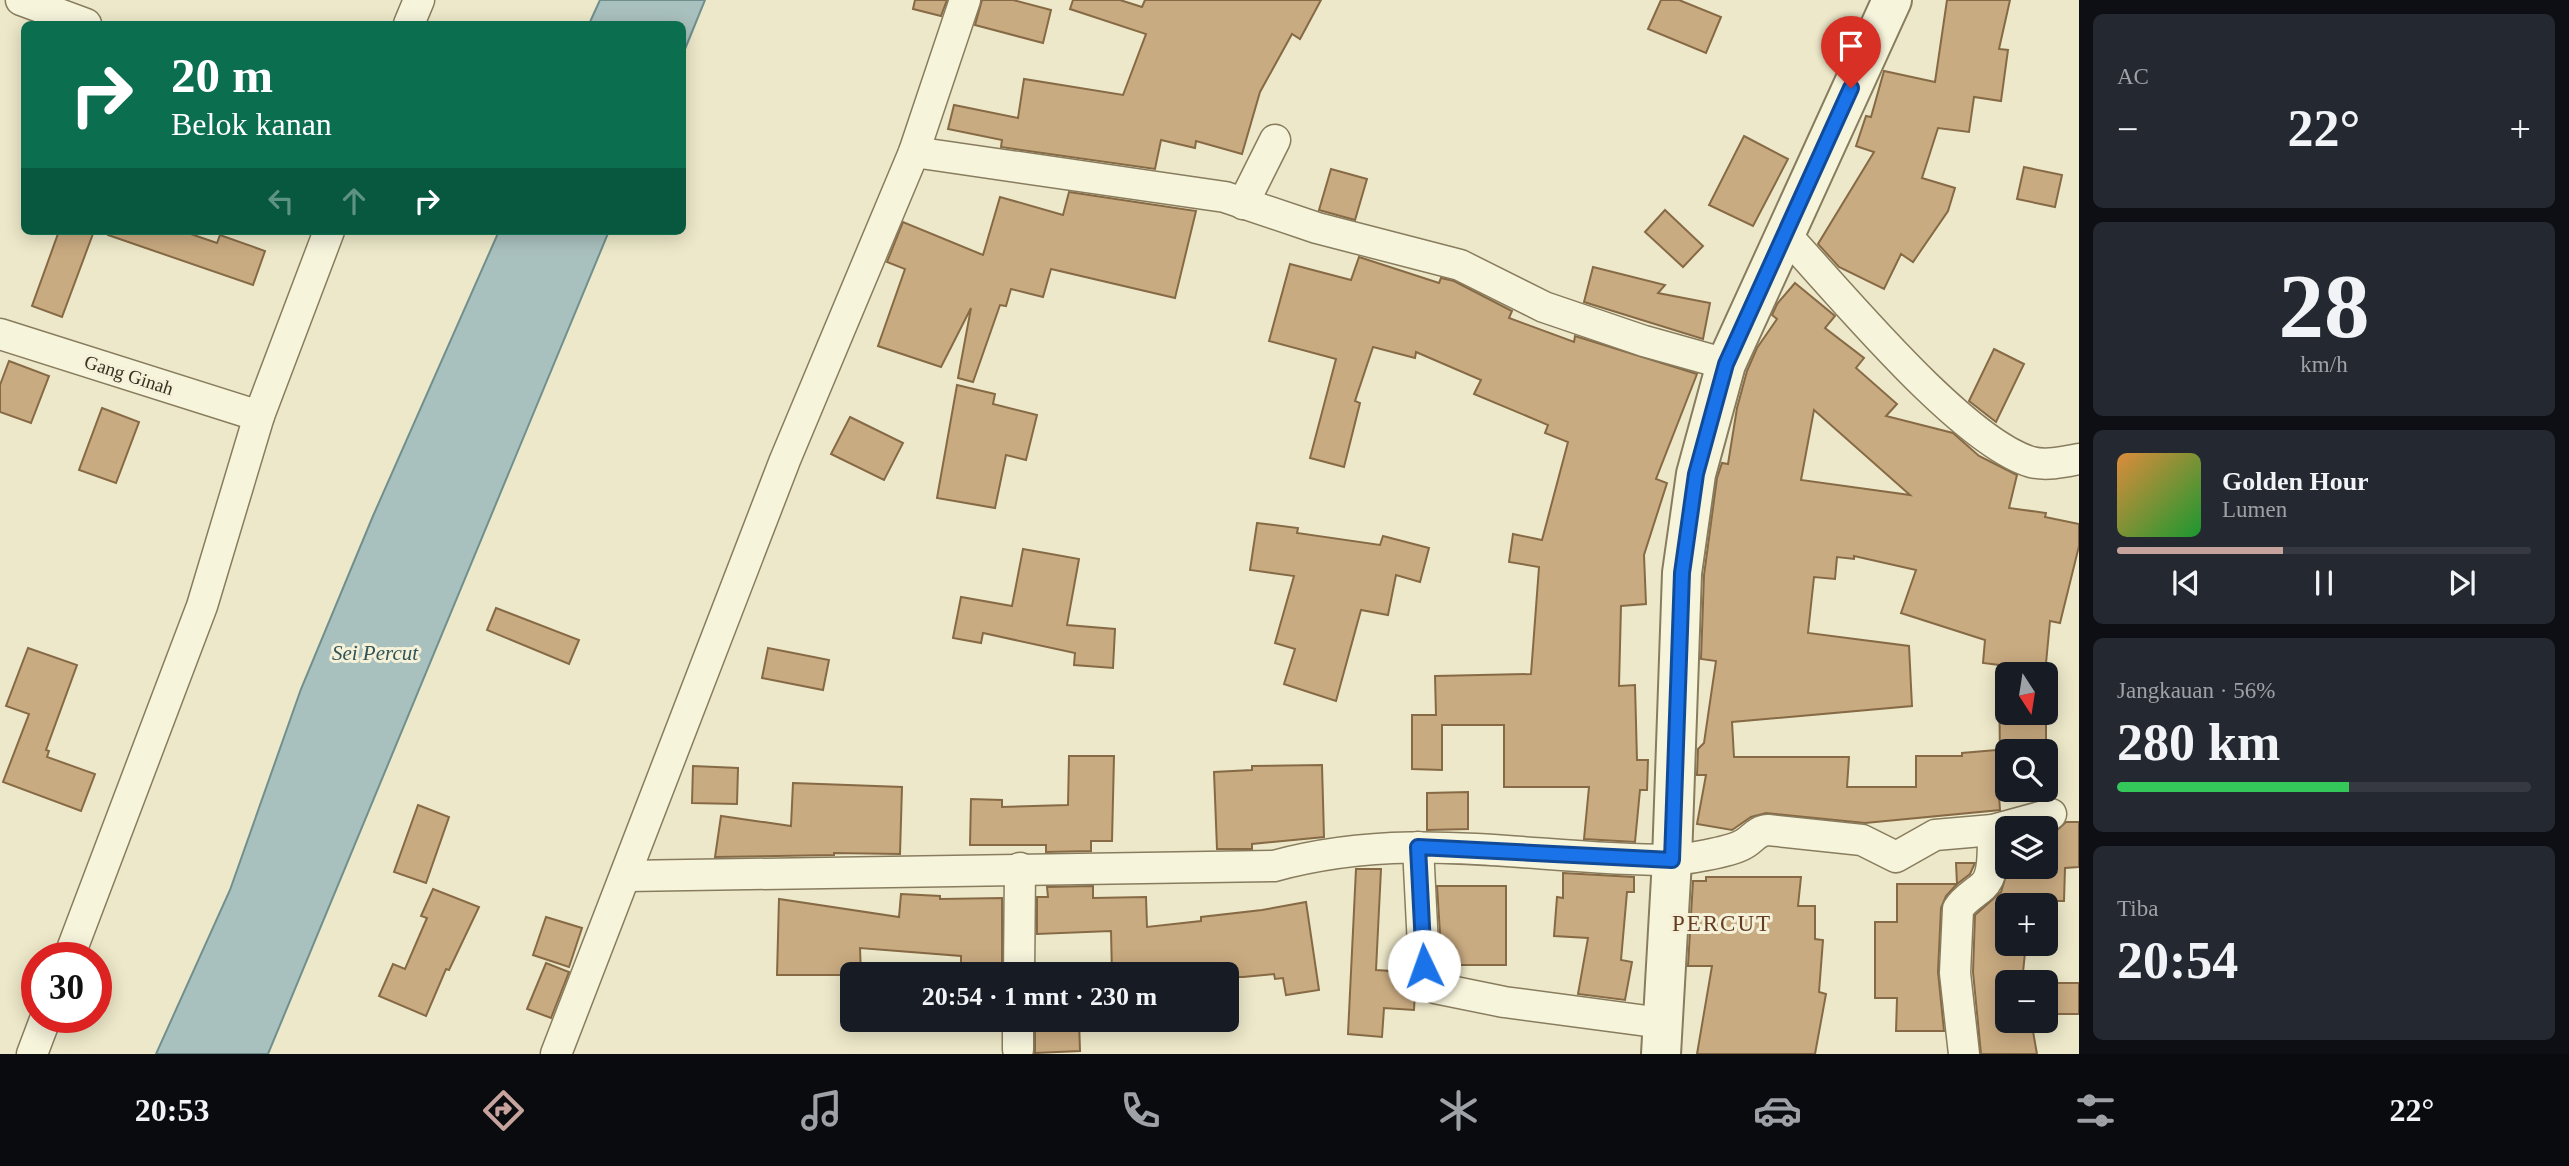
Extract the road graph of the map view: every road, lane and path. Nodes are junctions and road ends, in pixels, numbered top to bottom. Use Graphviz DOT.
graph roads {
  1 [pos="21,0"];
  2 [pos="419,0"];
  3 [pos="965,0"];
  4 [pos="1892,0"];
  5 [pos="78,21"];
  6 [pos="410,21"];
  7 [pos="1275,140"];
  8 [pos="914,152"];
  9 [pos="1243,204"];
  10 [pos="1785,234"];
  11 [pos="327,235"];
  12 [pos="0,334"];
  13 [pos="1726,364"];
  14 [pos="259,416"];
  15 [pos="2079,459"];
  16 [pos="2051,814"];
  17 [pos="1993,830"];
  18 [pos="1418,847"];
  19 [pos="1672,860"];
  20 [pos="1020,868"];
  21 [pos="626,876"];
  22 [pos="75,942"];
  23 [pos="1019,962"];
  24 [pos="40,1033"];
  25 [pos="1662,1039"];
  26 [pos="32,1054"];
  27 [pos="556,1054"];
  28 [pos="1964,1054"];
  1 -- 5 [label="street"];
  2 -- 6 [label="street"];
  3 -- 8 [label="street"];
  4 -- 10 [label="street"];
  7 -- 9 [label="street"];
  8 -- 9 [label="street"];
  8 -- 21 [label="street"];
  9 -- 13 [label="street"];
  10 -- 13 [label="street"];
  10 -- 15 [label="street"];
  11 -- 14 [label="street"];
  12 -- 14 [label="street, Gang Ginah"];
  13 -- 19 [label="street"];
  14 -- 22 [label="street"];
  16 -- 17 [label="street"];
  17 -- 19 [label="street"];
  17 -- 28 [label="street"];
  18 -- 19 [label="street"];
  18 -- 20 [label="street"];
  18 -- 25 [label="street"];
  19 -- 25 [label="street"];
  20 -- 21 [label="street"];
  20 -- 23 [label="street"];
  21 -- 27 [label="street"];
  24 -- 26 [label="street"];
}
